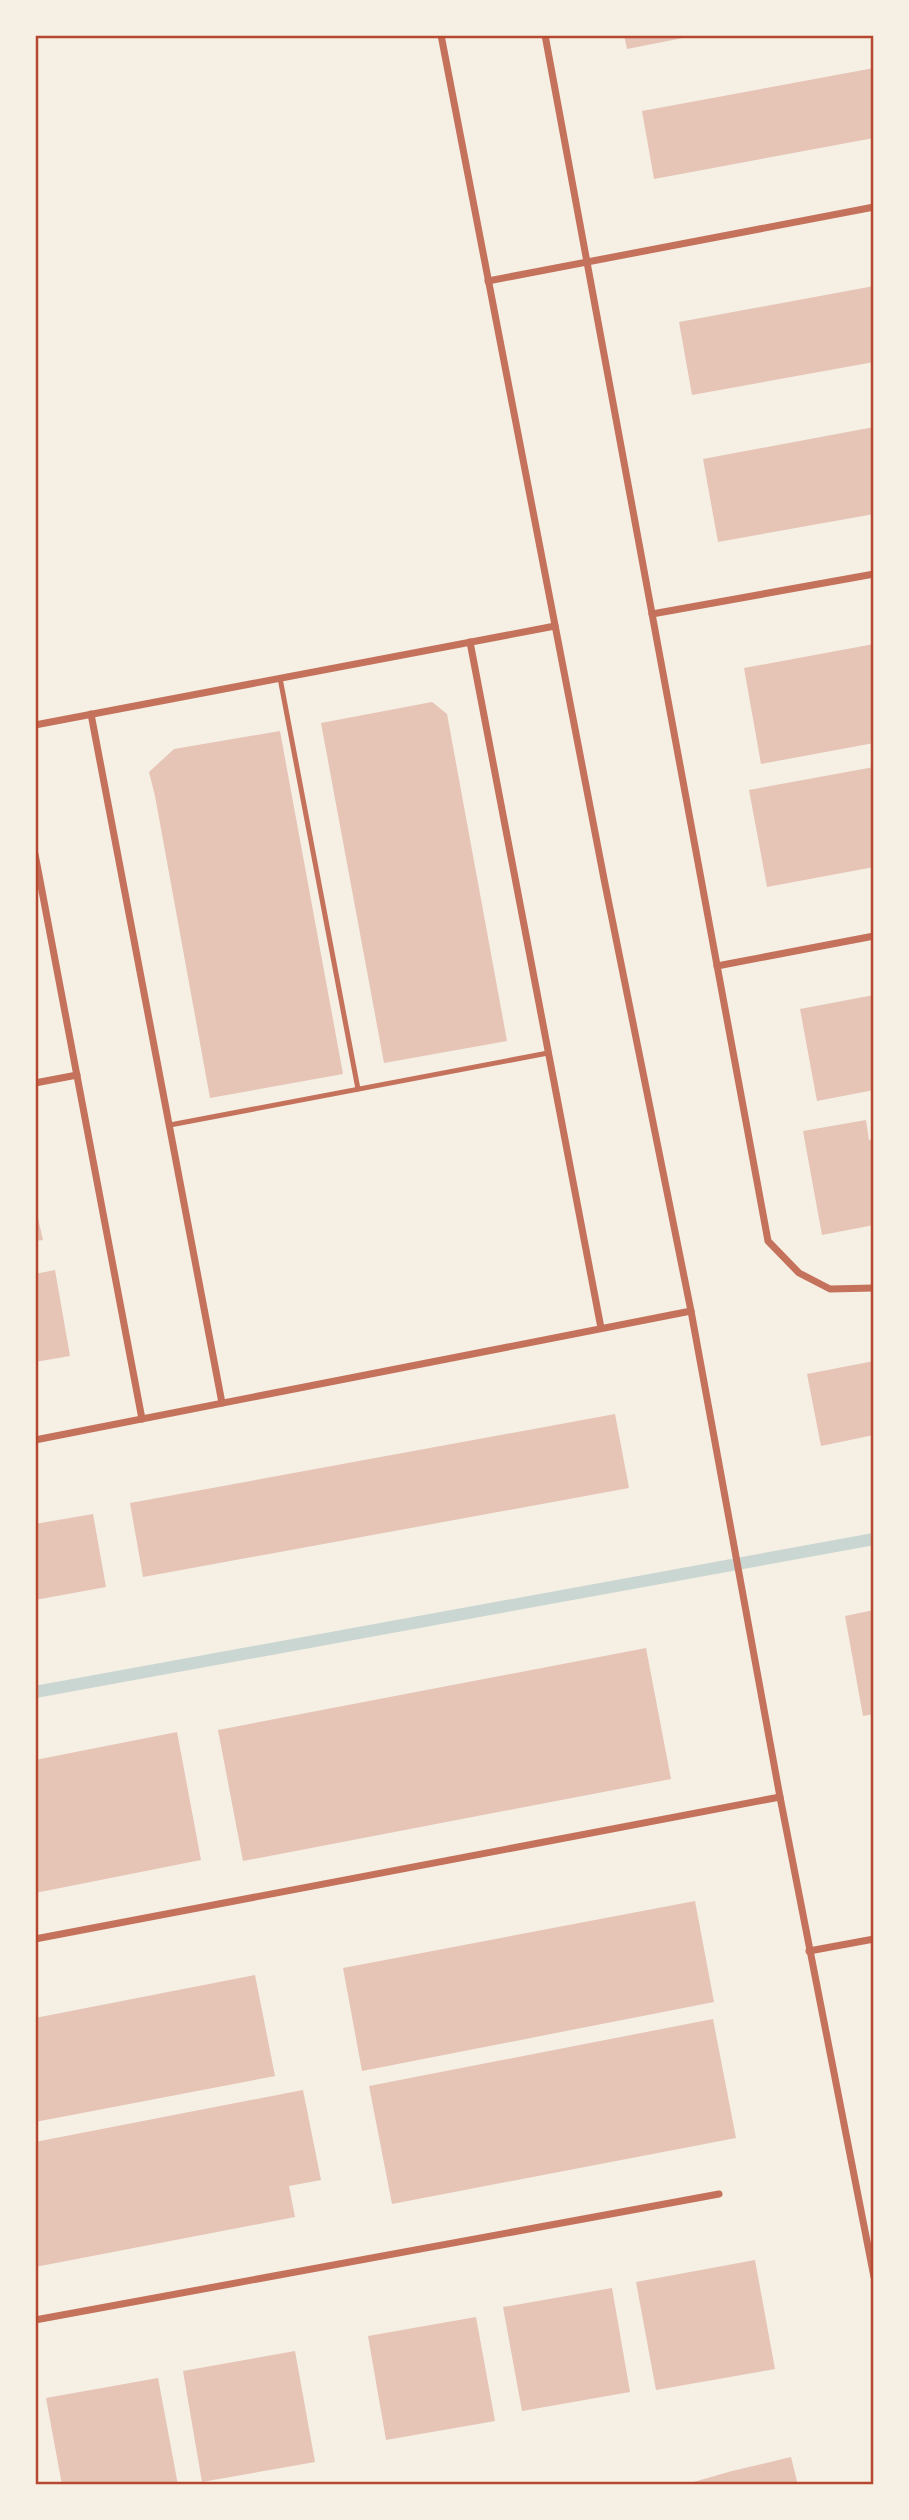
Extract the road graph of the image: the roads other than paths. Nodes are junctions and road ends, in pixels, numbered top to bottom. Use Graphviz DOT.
graph roads {
  1 [pos="441,35"];
  2 [pos="545,35"];
  3 [pos="874,207"];
  4 [pos="587,261"];
  5 [pos="488,281"];
  6 [pos="874,574"];
  7 [pos="652,614"];
  8 [pos="555,626"];
  9 [pos="470,642"];
  10 [pos="280,678"];
  11 [pos="91,714"];
  12 [pos="35,725"];
  13 [pos="35,854"];
  14 [pos="874,936"];
  15 [pos="717,966"];
  16 [pos="548,1053"];
  17 [pos="77,1075"];
  18 [pos="35,1083"];
  19 [pos="358,1089"];
  20 [pos="170,1125"];
  21 [pos="874,1288"];
  22 [pos="691,1311"];
  23 [pos="601,1328"];
  24 [pos="222,1403"];
  25 [pos="142,1419"];
  26 [pos="35,1440"];
  27 [pos="780,1797"];
  28 [pos="35,1939"];
  29 [pos="874,1939"];
  30 [pos="809,1951"];
  31 [pos="719,2194"];
  32 [pos="874,2277"];
  33 [pos="35,2320"];
  1 -- 5 [label="street"];
  2 -- 4 [label="street"];
  3 -- 4 [label="street"];
  4 -- 5 [label="street"];
  4 -- 7 [label="street"];
  5 -- 8 [label="street"];
  6 -- 7 [label="street"];
  7 -- 15 [label="street"];
  8 -- 9 [label="street"];
  8 -- 22 [label="street"];
  9 -- 10 [label="street"];
  9 -- 16 [label="street"];
  10 -- 11 [label="street"];
  10 -- 19 [label="lane"];
  11 -- 12 [label="street"];
  11 -- 20 [label="street"];
  13 -- 17 [label="street"];
  14 -- 15 [label="street"];
  15 -- 21 [label="street"];
  16 -- 19 [label="lane"];
  16 -- 23 [label="street"];
  17 -- 18 [label="street"];
  17 -- 25 [label="street"];
  19 -- 20 [label="lane"];
  20 -- 24 [label="street"];
  22 -- 23 [label="street"];
  22 -- 27 [label="street"];
  23 -- 24 [label="street"];
  24 -- 25 [label="street"];
  25 -- 26 [label="street"];
  27 -- 28 [label="street"];
  27 -- 30 [label="street"];
  29 -- 30 [label="street"];
  30 -- 32 [label="street"];
  31 -- 33 [label="street"];
}
